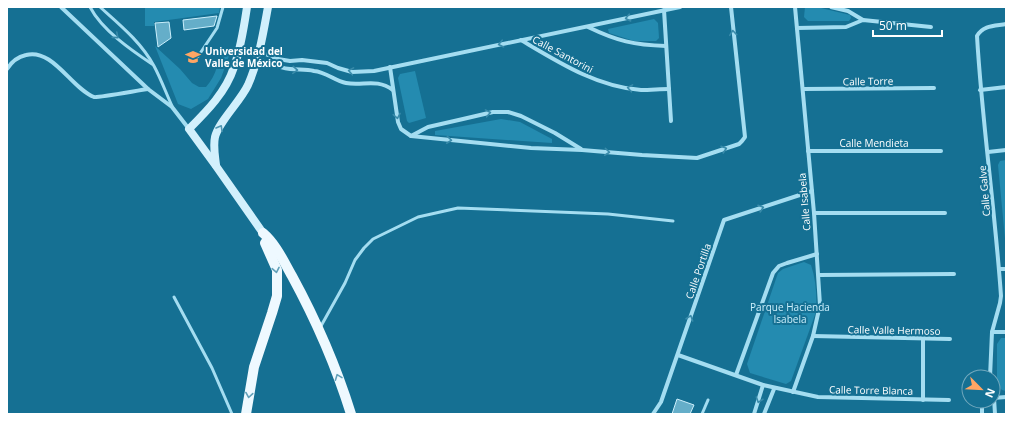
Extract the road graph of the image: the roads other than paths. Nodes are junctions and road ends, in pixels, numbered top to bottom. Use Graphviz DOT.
graph roads {
  1 [pos="61,7"];
  2 [pos="90,7"];
  3 [pos="100,7"];
  4 [pos="223,7"];
  5 [pos="247,7"];
  6 [pos="268,7"];
  7 [pos="680,7"];
  8 [pos="731,7"];
  9 [pos="795,7"];
  10 [pos="831,7"];
  11 [pos="664,10"];
  12 [pos="864,20"];
  13 [pos="1006,24"];
  14 [pos="587,26"];
  15 [pos="931,27"];
  16 [pos="797,28"];
  17 [pos="520,40"];
  18 [pos="666,46"];
  19 [pos="259,56"];
  20 [pos="197,58"];
  21 [pos="154,65"];
  22 [pos="390,67"];
  23 [pos="7,69"];
  24 [pos="1006,87"];
  25 [pos="934,88"];
  26 [pos="148,89"];
  27 [pos="669,89"];
  28 [pos="803,89"];
  29 [pos="393,90"];
  30 [pos="980,90"];
  31 [pos="172,107"];
  32 [pos="671,121"];
  33 [pos="189,129"];
  34 [pos="411,136"];
  35 [pos="582,150"];
  36 [pos="1006,150"];
  37 [pos="808,151"];
  38 [pos="941,151"];
  39 [pos="988,152"];
  40 [pos="216,166"];
  41 [pos="812,191"];
  42 [pos="814,213"];
  43 [pos="945,213"];
  44 [pos="673,221"];
  45 [pos="263,233"];
  46 [pos="817,254"];
  47 [pos="999,269"];
  48 [pos="1006,269"];
  49 [pos="954,274"];
  50 [pos="819,275"];
  51 [pos="174,297"];
  52 [pos="319,330"];
  53 [pos="992,332"];
  54 [pos="1006,332"];
  55 [pos="813,336"];
  56 [pos="923,339"];
  57 [pos="950,339"];
  58 [pos="678,355"];
  59 [pos="990,369"];
  60 [pos="736,376"];
  61 [pos="764,386"];
  62 [pos="774,389"];
  63 [pos="793,392"];
  64 [pos="708,400"];
  65 [pos="923,400"];
  66 [pos="948,400"];
  67 [pos="232,414"];
  68 [pos="246,414"];
  69 [pos="351,414"];
  70 [pos="653,414"];
  71 [pos="702,414"];
  72 [pos="754,414"];
  73 [pos="764,414"];
  1 -- 26 [label="street"];
  2 -- 21 [label="lane, one-way"];
  3 -- 21 [label="lane"];
  4 -- 20 [label="lane"];
  5 -- 33 [label="main road"];
  6 -- 19 [label="main road"];
  7 -- 11 [label="street"];
  35 -- 8 [label="street, one-way"];
  9 -- 16 [label="street, Calle Isabela"];
  10 -- 12 [label="street"];
  11 -- 14 [label="street, one-way"];
  11 -- 18 [label="street"];
  12 -- 15 [label="street"];
  12 -- 16 [label="street"];
  13 -- 30 [label="street, Calle Galve"];
  14 -- 17 [label="street"];
  14 -- 18 [label="street"];
  16 -- 28 [label="street, Calle Isabela"];
  17 -- 22 [label="street, one-way"];
  27 -- 17 [label="street, Calle Santorini, one-way"];
  18 -- 27 [label="street"];
  22 -- 19 [label="street, one-way"];
  19 -- 29 [label="street, one-way"];
  40 -- 19 [label="main road, one-way"];
  21 -- 31 [label="lane"];
  22 -- 29 [label="street"];
  23 -- 26 [label="street"];
  24 -- 30 [label="street"];
  25 -- 28 [label="street, Calle Torre"];
  26 -- 31 [label="street"];
  27 -- 32 [label="street"];
  28 -- 37 [label="street, Calle Isabela"];
  29 -- 34 [label="street, one-way"];
  30 -- 39 [label="street, Calle Galve"];
  31 -- 33 [label="street"];
  33 -- 40 [label="main road"];
  34 -- 35 [label="street, one-way"];
  34 -- 35 [label="street, one-way"];
  36 -- 39 [label="street"];
  37 -- 38 [label="street, Calle Mendieta"];
  37 -- 41 [label="street, Calle Isabela"];
  39 -- 47 [label="street, Calle Galve"];
  40 -- 45 [label="main road"];
  41 -- 42 [label="street, Calle Isabela"];
  58 -- 41 [label="street, Calle Portilla, one-way"];
  42 -- 43 [label="street"];
  42 -- 46 [label="street, Calle Isabela"];
  44 -- 52 [label="lane"];
  45 -- 52 [label="main road"];
  45 -- 68 [label="main road, one-way"];
  46 -- 50 [label="street, Calle Isabela"];
  46 -- 60 [label="street"];
  47 -- 48 [label="street"];
  47 -- 53 [label="street, Calle Galve"];
  49 -- 50 [label="street"];
  50 -- 55 [label="street, Calle Isabela"];
  51 -- 67 [label="lane"];
  69 -- 52 [label="main road, one-way"];
  53 -- 54 [label="street"];
  53 -- 59 [label="street, Calle Galve"];
  55 -- 56 [label="street, Calle Valle Hermoso"];
  55 -- 63 [label="street, Calle Isabela"];
  56 -- 57 [label="street, Calle Valle Hermoso"];
  56 -- 65 [label="street"];
  58 -- 60 [label="street, Calle Torre Blanca"];
  58 -- 70 [label="street, Calle Portilla"];
  60 -- 61 [label="street, Calle Torre Blanca"];
  61 -- 62 [label="street, Calle Torre Blanca"];
  61 -- 72 [label="street, one-way"];
  62 -- 63 [label="street, Calle Torre Blanca"];
  62 -- 73 [label="street"];
  63 -- 65 [label="street, Calle Torre Blanca"];
  64 -- 71 [label="lane"];
  65 -- 66 [label="street, Calle Torre Blanca"];
}
